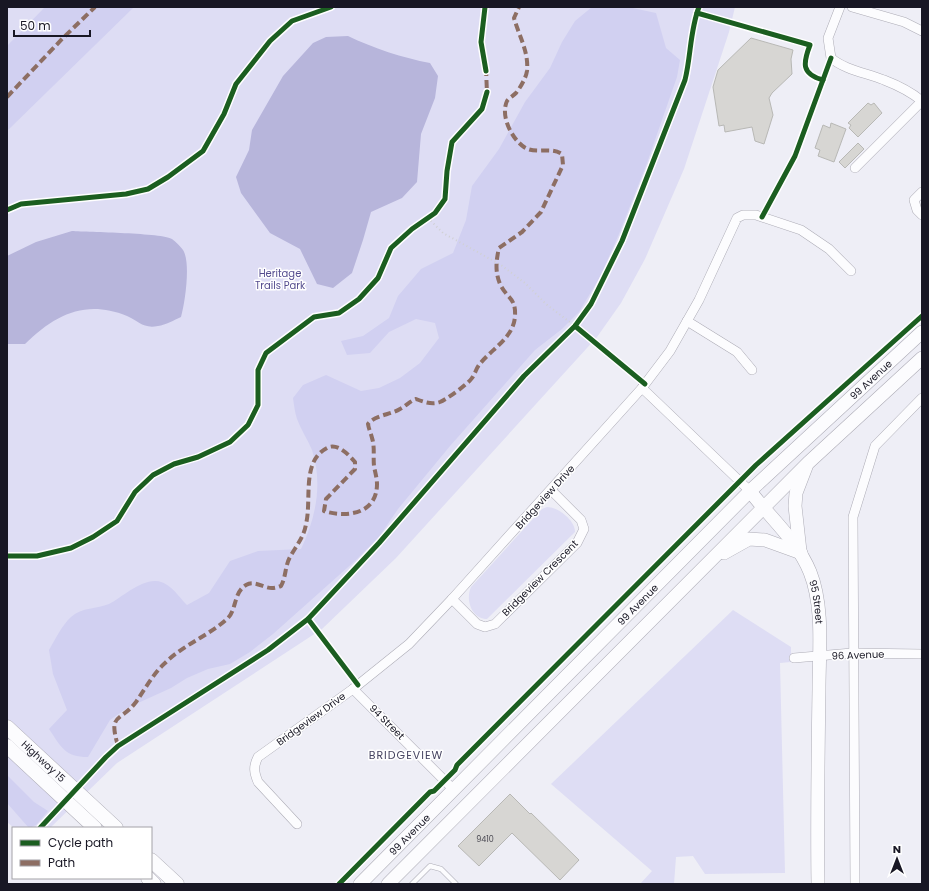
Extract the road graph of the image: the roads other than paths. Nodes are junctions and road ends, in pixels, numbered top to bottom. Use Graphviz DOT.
graph roads {
  1 [pos="840,7"];
  2 [pos="852,7"];
  3 [pos="922,31"];
  4 [pos="922,101"];
  5 [pos="855,168"];
  6 [pos="922,192"];
  7 [pos="922,215"];
  8 [pos="850,271"];
  9 [pos="687,320"];
  10 [pos="922,332"];
  11 [pos="922,358"];
  12 [pos="752,370"];
  13 [pos="642,388"];
  14 [pos="922,398"];
  15 [pos="808,463"];
  16 [pos="551,490"];
  17 [pos="750,491"];
  18 [pos="763,508"];
  19 [pos="801,553"];
  20 [pos="712,560"];
  21 [pos="452,599"];
  22 [pos="852,653"];
  23 [pos="922,654"];
  24 [pos="819,656"];
  25 [pos="794,658"];
  26 [pos="353,689"];
  27 [pos="7,727"];
  28 [pos="7,746"];
  29 [pos="454,790"];
  30 [pos="297,824"];
  31 [pos="94,827"];
  32 [pos="115,827"];
  33 [pos="152,861"];
  34 [pos="177,884"];
  35 [pos="360,884"];
  36 [pos="388,884"];
  37 [pos="412,884"];
  38 [pos="456,884"];
  39 [pos="818,884"];
  40 [pos="855,884"];
  1 -- 4 [label="street"];
  2 -- 3 [label="street"];
  4 -- 5 [label="street"];
  6 -- 7 [label="street"];
  8 -- 9 [label="street, Bridgeview Drive"];
  9 -- 12 [label="street"];
  9 -- 13 [label="street, Bridgeview Drive"];
  10 -- 17 [label="main road, 99 Avenue"];
  11 -- 15 [label="main road, 99 Avenue"];
  13 -- 16 [label="street, Bridgeview Drive"];
  13 -- 17 [label="street, 95 Street"];
  14 -- 22 [label="street"];
  15 -- 18 [label="main road, 99 Avenue"];
  15 -- 19 [label="main road"];
  16 -- 21 [label="street, Bridgeview Drive"];
  16 -- 21 [label="street, Bridgeview Crescent"];
  17 -- 18 [label="main road, 95 Street"];
  17 -- 29 [label="main road, 99 Avenue"];
  18 -- 19 [label="main road, 95 Street"];
  18 -- 20 [label="main road, 99 Avenue"];
  19 -- 20 [label="main road"];
  19 -- 24 [label="main road, 95 Street"];
  20 -- 36 [label="main road, 99 Avenue"];
  21 -- 26 [label="street, Bridgeview Drive"];
  22 -- 23 [label="street, 96 Avenue"];
  22 -- 24 [label="street, 96 Avenue"];
  22 -- 40 [label="street"];
  24 -- 25 [label="street, 96 Avenue"];
  24 -- 39 [label="main road, 95 Street"];
  26 -- 29 [label="street, 94 Street"];
  26 -- 30 [label="street, Bridgeview Drive"];
  27 -- 32 [label="main road, Highway 15"];
  28 -- 31 [label="main road, Highway 15"];
  29 -- 35 [label="main road, 99 Avenue"];
  33 -- 34 [label="main road"];
  37 -- 38 [label="lane"];
}
